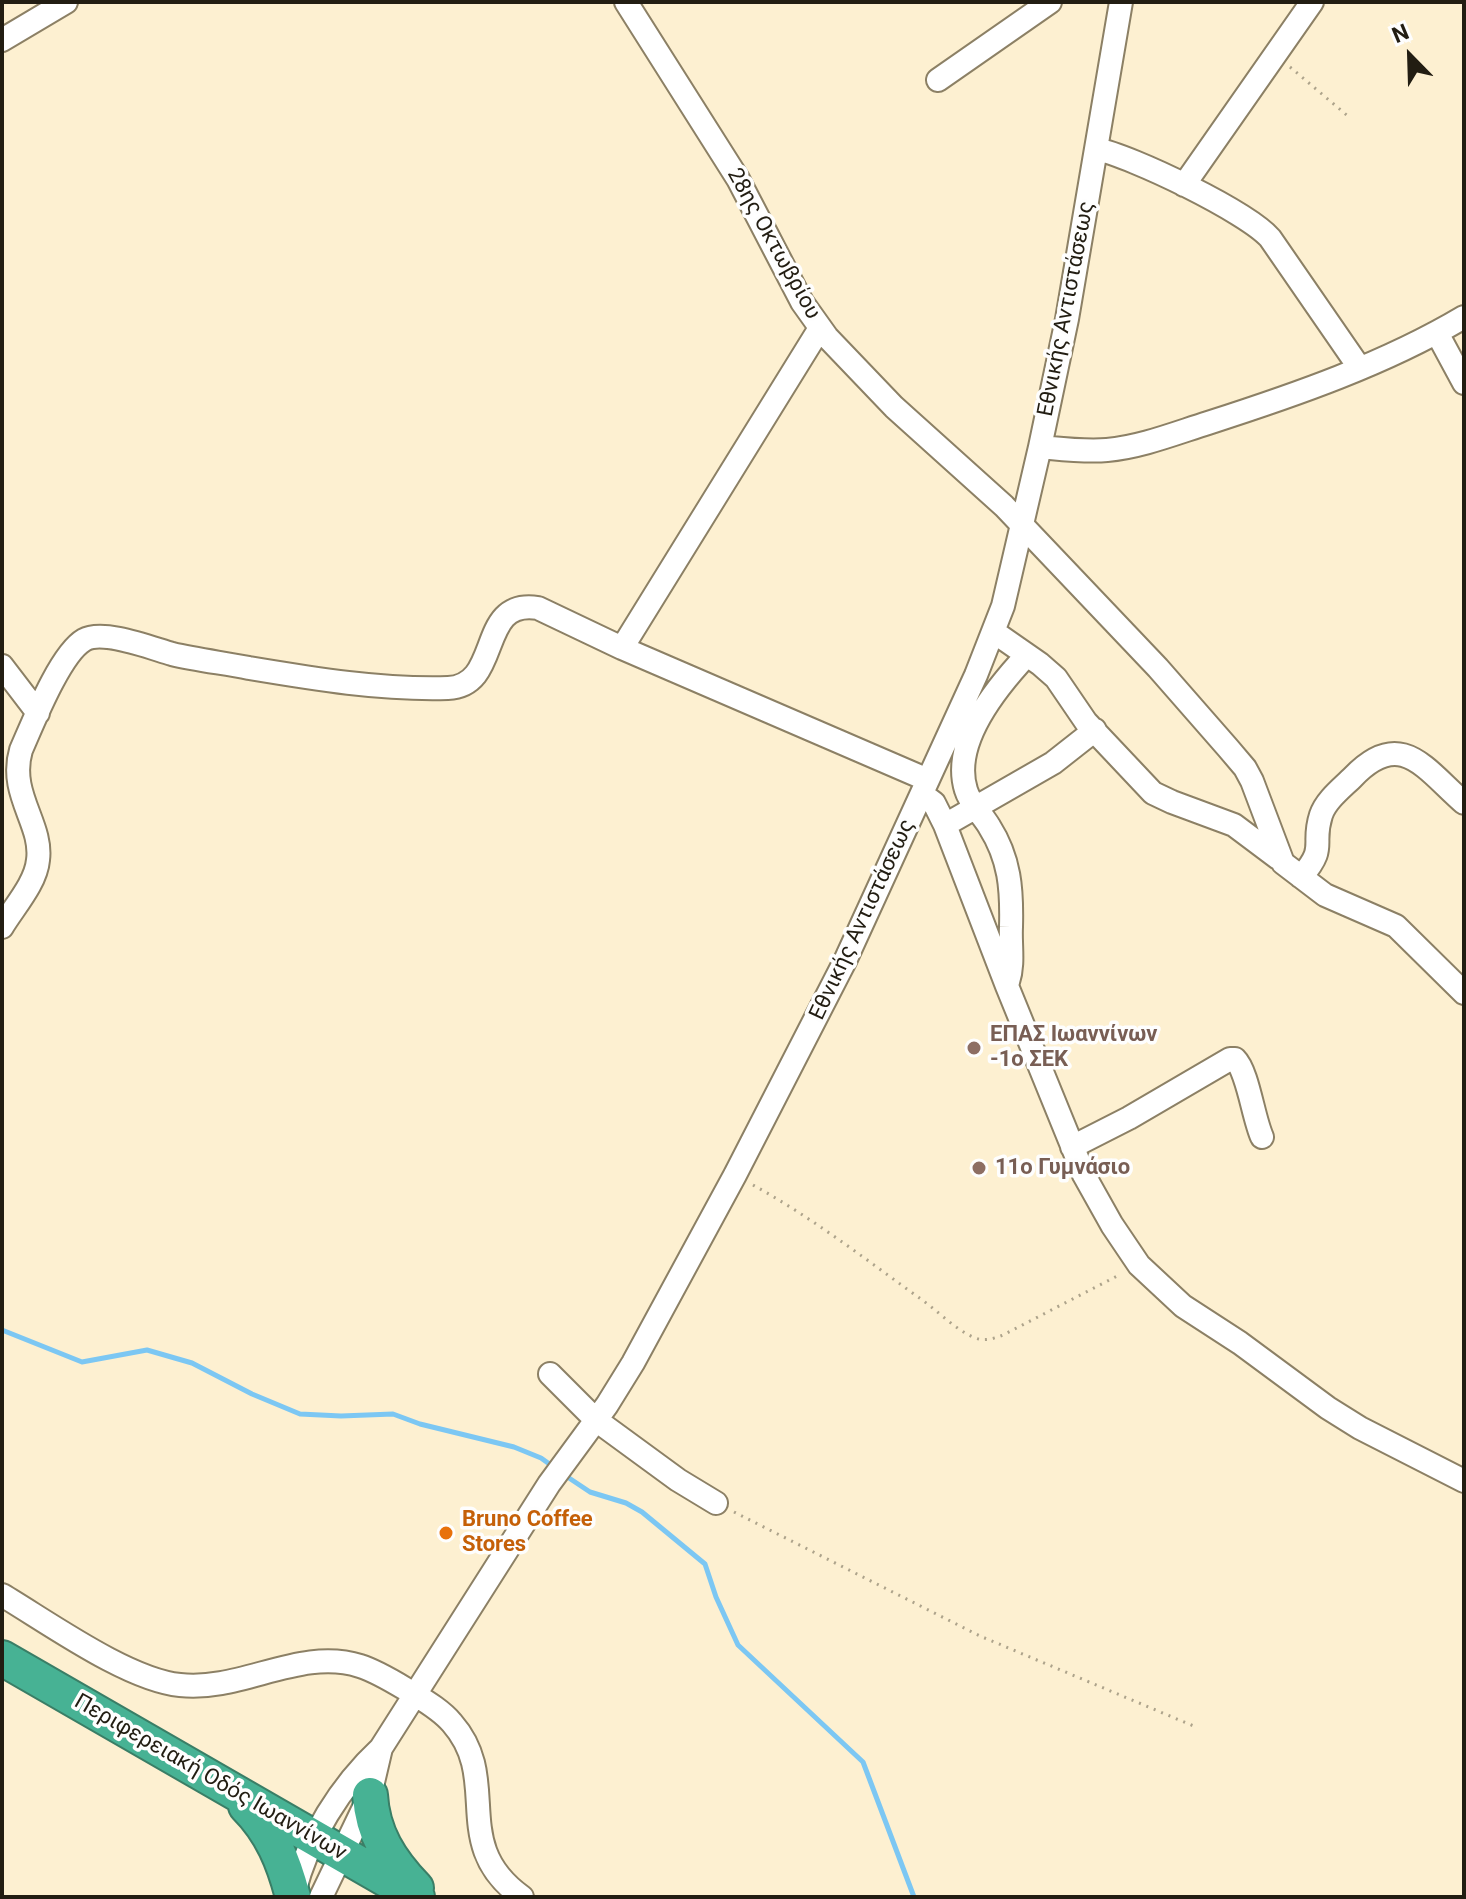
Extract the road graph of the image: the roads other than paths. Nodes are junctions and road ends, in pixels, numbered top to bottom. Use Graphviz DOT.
graph roads {
  1 [pos="66,2"];
  2 [pos="626,2"];
  3 [pos="1050,2"];
  4 [pos="1121,2"];
  5 [pos="1312,2"];
  6 [pos="4,36"];
  7 [pos="938,80"];
  8 [pos="1096,149"];
  9 [pos="1184,185"];
  10 [pos="1464,317"];
  11 [pos="820,328"];
  12 [pos="1437,333"];
  13 [pos="1359,367"];
  14 [pos="1464,383"];
  15 [pos="1040,447"];
  16 [pos="1022,526"];
  17 [pos="994,632"];
  18 [pos="622,648"];
  19 [pos="1027,655"];
  20 [pos="2,666"];
  21 [pos="38,713"];
  22 [pos="1095,730"];
  23 [pos="925,787"];
  24 [pos="1464,803"];
  25 [pos="975,807"];
  26 [pos="945,825"];
  27 [pos="1283,863"];
  28 [pos="1301,877"];
  29 [pos="2,927"];
  30 [pos="1007,986"];
  31 [pos="1464,993"];
  32 [pos="1262,1137"];
  33 [pos="1072,1147"];
  34 [pos="550,1374"];
  35 [pos="596,1420"];
  36 [pos="1464,1481"];
  37 [pos="716,1503"];
  38 [pos="2,1595"];
  39 [pos="2,1658"];
  40 [pos="414,1694"];
  41 [pos="381,1748"];
  42 [pos="229,1788"];
  43 [pos="370,1795"];
  44 [pos="330,1847"];
  45 [pos="293,1897"];
  46 [pos="321,1897"];
  47 [pos="417,1897"];
  48 [pos="425,1897"];
  49 [pos="522,1897"];
  1 -- 6 [label="street"];
  2 -- 11 [label="street, 28ης Οκτωβρίου"];
  3 -- 7 [label="street"];
  4 -- 8 [label="street, Εθνικής Αντιστάσεως"];
  5 -- 9 [label="street"];
  8 -- 9 [label="street"];
  8 -- 15 [label="street, Εθνικής Αντιστάσεως"];
  9 -- 13 [label="street"];
  10 -- 12 [label="street"];
  11 -- 16 [label="street, 28ης Οκτωβρίου"];
  11 -- 18 [label="street"];
  12 -- 13 [label="street"];
  12 -- 14 [label="street"];
  13 -- 15 [label="street"];
  15 -- 16 [label="street, Εθνικής Αντιστάσεως"];
  16 -- 17 [label="street, Εθνικής Αντιστάσεως"];
  16 -- 27 [label="street, 28ης Οκτωβρίου"];
  17 -- 19 [label="street"];
  17 -- 23 [label="street, Εθνικής Αντιστάσεως"];
  18 -- 21 [label="street"];
  18 -- 23 [label="street"];
  19 -- 22 [label="street"];
  19 -- 25 [label="street"];
  20 -- 21 [label="street"];
  21 -- 29 [label="street"];
  22 -- 25 [label="street"];
  22 -- 27 [label="street"];
  23 -- 26 [label="street"];
  23 -- 35 [label="street, Εθνικής Αντιστάσεως"];
  24 -- 28 [label="street"];
  25 -- 26 [label="street"];
  25 -- 30 [label="street"];
  26 -- 30 [label="street"];
  27 -- 28 [label="street"];
  28 -- 31 [label="street"];
  30 -- 33 [label="street"];
  32 -- 33 [label="street"];
  33 -- 36 [label="street"];
  34 -- 35 [label="street"];
  35 -- 37 [label="street"];
  35 -- 40 [label="street, Εθνικής Αντιστάσεως"];
  38 -- 40 [label="street"];
  39 -- 42 [label="highway, Περιφερειακή Οδός Ιωαννίνων"];
  40 -- 41 [label="street, Εθνικής Αντιστάσεως"];
  40 -- 49 [label="street"];
  41 -- 43 [label="street, Εθνικής Αντιστάσεως"];
  41 -- 44 [label="street, Εθνικής Αντιστάσεως"];
  42 -- 44 [label="highway, Περιφερειακή Οδός Ιωαννίνων"];
  42 -- 45 [label="highway"];
  43 -- 44 [label="street, Εθνικής Αντιστάσεως"];
  43 -- 48 [label="highway"];
  44 -- 45 [label="street, Εθνικής Αντιστάσεως"];
  44 -- 46 [label="street"];
  44 -- 47 [label="highway, Περιφερειακή Οδός Ιωαννίνων"];
}
